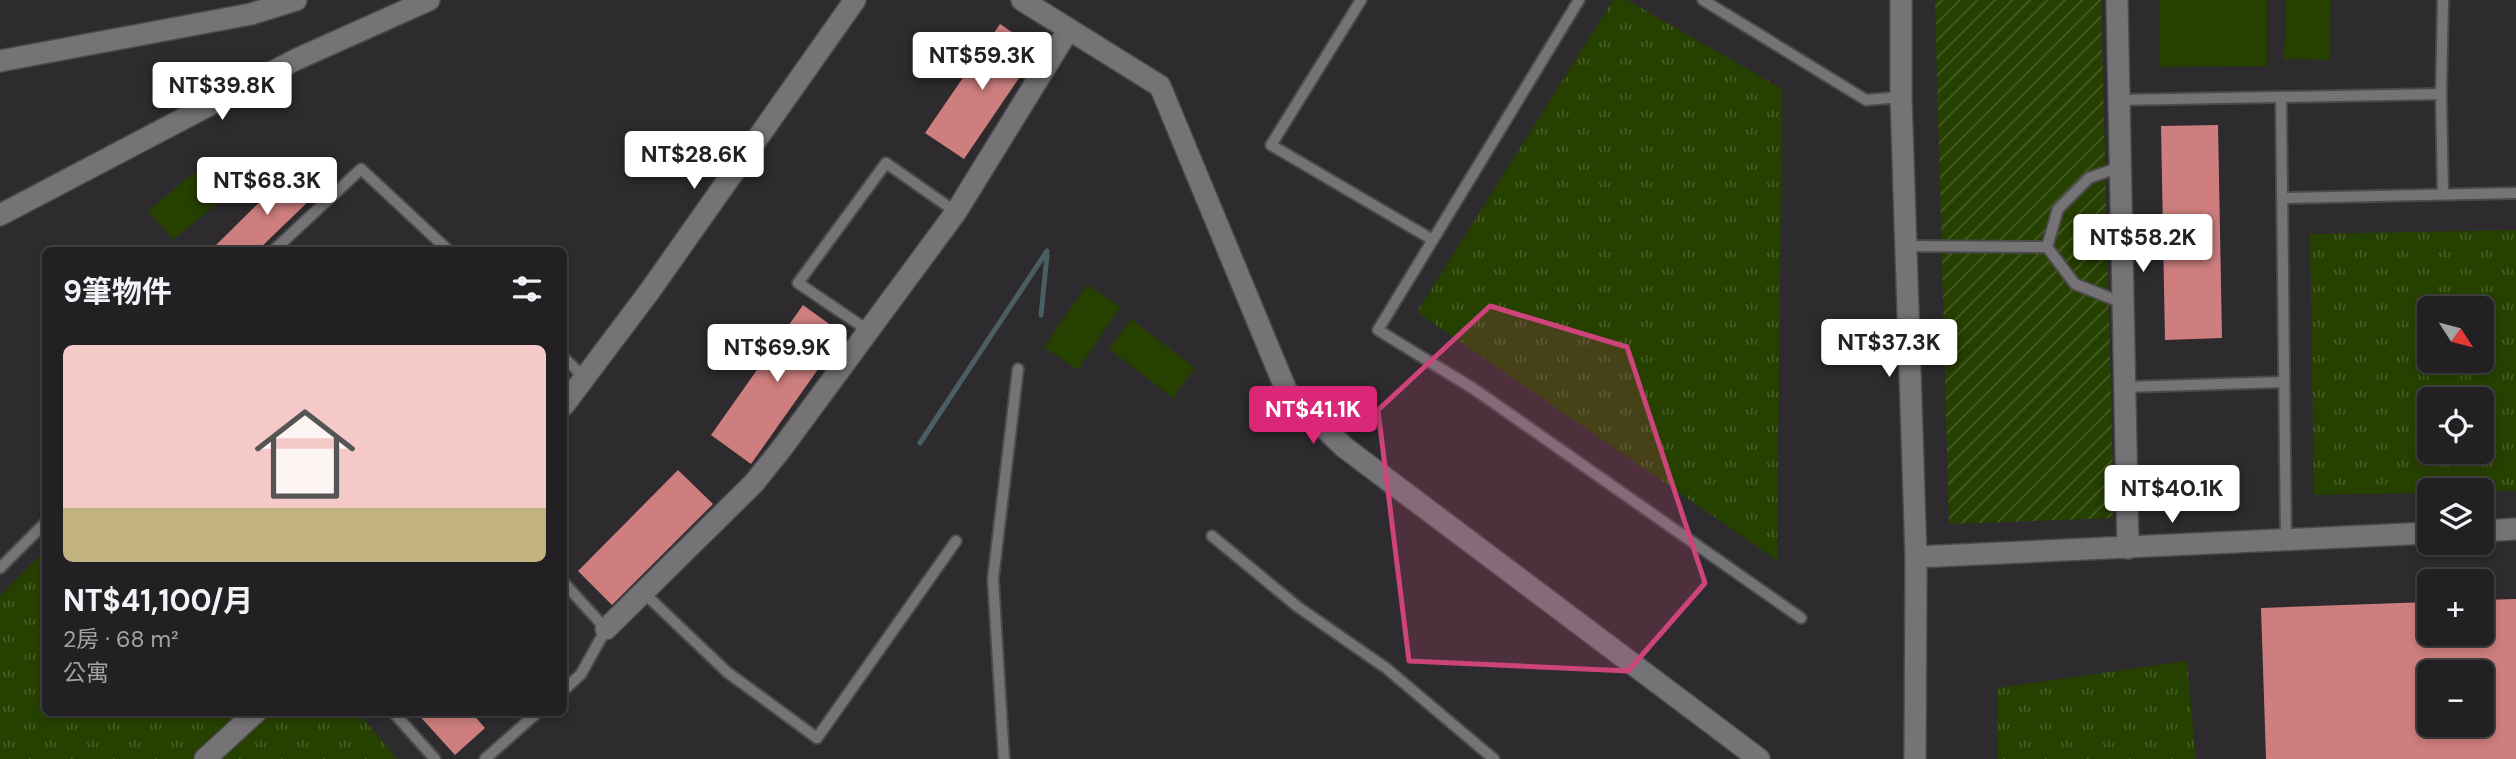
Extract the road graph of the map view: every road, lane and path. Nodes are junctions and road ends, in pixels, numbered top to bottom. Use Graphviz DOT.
graph roads {
  1 [pos="296,0"];
  2 [pos="429,0"];
  3 [pos="855,0"];
  4 [pos="1022,0"];
  5 [pos="1361,0"];
  6 [pos="1579,0"];
  7 [pos="1703,0"];
  8 [pos="1901,0"];
  9 [pos="2117,0"];
  10 [pos="2443,0"];
  11 [pos="1069,29"];
  12 [pos="0,61"];
  13 [pos="2441,94"];
  14 [pos="1900,97"];
  15 [pos="2281,98"];
  16 [pos="2119,100"];
  17 [pos="2120,167"];
  18 [pos="2516,193"];
  19 [pos="2443,194"];
  20 [pos="2283,198"];
  21 [pos="956,212"];
  22 [pos="0,215"];
  23 [pos="1433,240"];
  24 [pos="1905,246"];
  25 [pos="277,247"];
  26 [pos="445,247"];
  27 [pos="2047,247"];
  28 [pos="2123,303"];
  29 [pos="869,331"];
  30 [pos="567,361"];
  31 [pos="1018,369"];
  32 [pos="585,378"];
  33 [pos="2284,382"];
  34 [pos="2125,387"];
  35 [pos="567,401"];
  36 [pos="42,527"];
  37 [pos="2516,529"];
  38 [pos="2494,530"];
  39 [pos="2417,534"];
  40 [pos="1212,536"];
  41 [pos="956,541"];
  42 [pos="2286,541"];
  43 [pos="2128,548"];
  44 [pos="1916,557"];
  45 [pos="0,568"];
  46 [pos="567,586"];
  47 [pos="644,593"];
  48 [pos="1801,618"];
  49 [pos="606,629"];
  50 [pos="567,687"];
  51 [pos="252,716"];
  52 [pos="397,716"];
  53 [pos="533,716"];
  54 [pos="205,759"];
  55 [pos="435,759"];
  56 [pos="485,759"];
  57 [pos="1004,759"];
  58 [pos="1494,759"];
  59 [pos="1759,759"];
  60 [pos="1915,759"];
  1 -- 12 [label="street"];
  2 -- 22 [label="street"];
  3 -- 32 [label="street"];
  4 -- 11 [label="street"];
  5 -- 23 [label="lane"];
  6 -- 23 [label="lane"];
  7 -- 14 [label="lane"];
  8 -- 14 [label="street"];
  9 -- 16 [label="street"];
  10 -- 13 [label="lane"];
  11 -- 21 [label="street"];
  11 -- 59 [label="street"];
  13 -- 15 [label="lane"];
  13 -- 19 [label="lane"];
  14 -- 24 [label="street"];
  15 -- 16 [label="lane"];
  15 -- 20 [label="lane"];
  16 -- 17 [label="street"];
  17 -- 27 [label="lane"];
  17 -- 28 [label="street"];
  18 -- 19 [label="lane"];
  19 -- 20 [label="lane"];
  20 -- 33 [label="lane"];
  21 -- 29 [label="street"];
  21 -- 29 [label="lane"];
  23 -- 48 [label="lane"];
  24 -- 27 [label="lane"];
  24 -- 44 [label="street"];
  25 -- 26 [label="lane"];
  27 -- 28 [label="lane"];
  28 -- 34 [label="street"];
  29 -- 47 [label="street"];
  30 -- 32 [label="lane"];
  31 -- 57 [label="lane"];
  32 -- 35 [label="street"];
  33 -- 34 [label="lane"];
  33 -- 42 [label="lane"];
  34 -- 43 [label="street"];
  36 -- 45 [label="lane"];
  37 -- 38 [label="street"];
  39 -- 42 [label="street"];
  40 -- 58 [label="lane"];
  41 -- 47 [label="lane"];
  42 -- 43 [label="street"];
  43 -- 44 [label="street"];
  44 -- 60 [label="street"];
  46 -- 49 [label="lane"];
  47 -- 49 [label="street"];
  49 -- 50 [label="lane"];
  51 -- 54 [label="street"];
  52 -- 55 [label="lane"];
  53 -- 56 [label="lane"];
}
